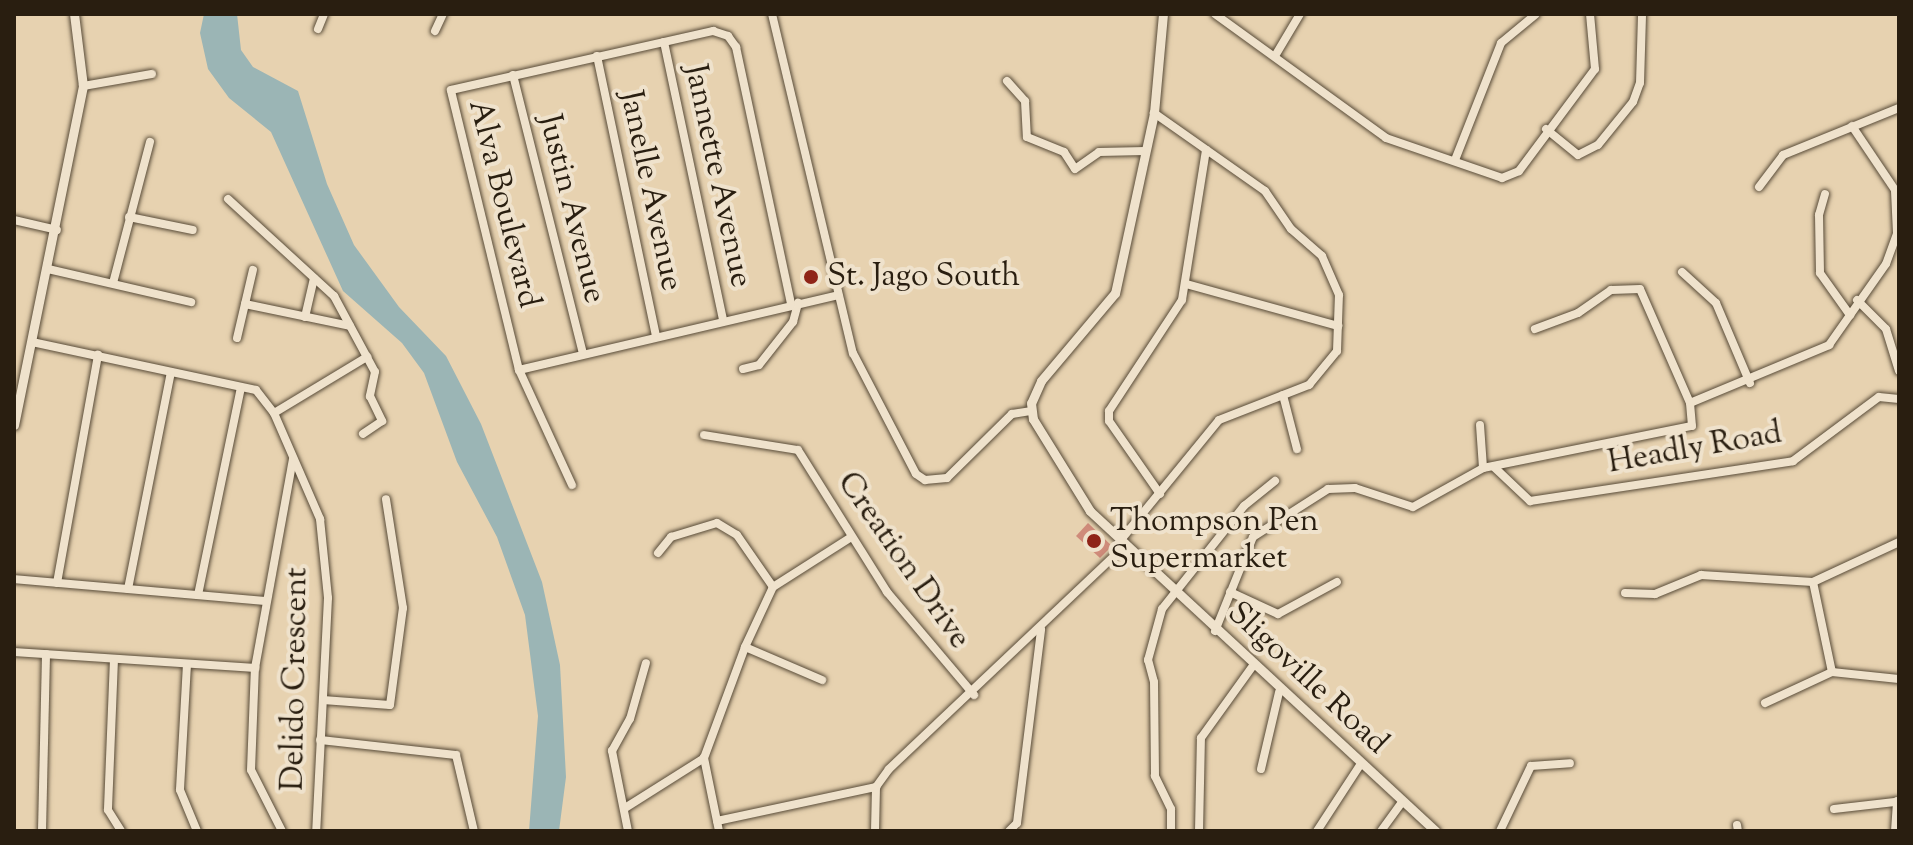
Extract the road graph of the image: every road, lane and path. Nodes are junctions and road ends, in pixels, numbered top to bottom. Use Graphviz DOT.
graph roads {
  1 [pos="74,14"];
  2 [pos="324,14"];
  3 [pos="443,14"];
  4 [pos="772,14"];
  5 [pos="1163,14"];
  6 [pos="1215,14"];
  7 [pos="1300,14"];
  8 [pos="1536,14"];
  9 [pos="1590,14"];
  10 [pos="1642,14"];
  11 [pos="318,29"];
  12 [pos="435,31"];
  13 [pos="664,42"];
  14 [pos="597,56"];
  15 [pos="1275,56"];
  16 [pos="152,74"];
  17 [pos="513,75"];
  18 [pos="1007,81"];
  19 [pos="83,86"];
  20 [pos="1899,108"];
  21 [pos="1154,113"];
  22 [pos="1852,126"];
  23 [pos="1546,129"];
  24 [pos="150,142"];
  25 [pos="1206,150"];
  26 [pos="1145,151"];
  27 [pos="1455,160"];
  28 [pos="1759,187"];
  29 [pos="1825,194"];
  30 [pos="228,199"];
  31 [pos="129,217"];
  32 [pos="14,220"];
  33 [pos="57,230"];
  34 [pos="193,230"];
  35 [pos="48,269"];
  36 [pos="253,270"];
  37 [pos="1682,272"];
  38 [pos="314,278"];
  39 [pos="113,283"];
  40 [pos="1186,284"];
  41 [pos="838,295"];
  42 [pos="1857,300"];
  43 [pos="191,302"];
  44 [pos="245,304"];
  45 [pos="795,304"];
  46 [pos="1850,315"];
  47 [pos="305,317"];
  48 [pos="723,320"];
  49 [pos="350,326"];
  50 [pos="1338,326"];
  51 [pos="1535,329"];
  52 [pos="656,335"];
  53 [pos="237,338"];
  54 [pos="32,342"];
  55 [pos="583,354"];
  56 [pos="98,355"];
  57 [pos="367,357"];
  58 [pos="743,369"];
  59 [pos="519,370"];
  60 [pos="1899,371"];
  61 [pos="171,372"];
  62 [pos="1750,383"];
  63 [pos="241,387"];
  64 [pos="1283,395"];
  65 [pos="1899,399"];
  66 [pos="1690,403"];
  67 [pos="1032,411"];
  68 [pos="274,413"];
  69 [pos="14,425"];
  70 [pos="1480,425"];
  71 [pos="363,434"];
  72 [pos="704,435"];
  73 [pos="1297,449"];
  74 [pos="293,459"];
  75 [pos="1494,467"];
  76 [pos="1483,468"];
  77 [pos="1275,481"];
  78 [pos="572,485"];
  79 [pos="1160,494"];
  80 [pos="386,499"];
  81 [pos="850,538"];
  82 [pos="1899,542"];
  83 [pos="1123,544"];
  84 [pos="658,553"];
  85 [pos="14,579"];
  86 [pos="1337,582"];
  87 [pos="1813,582"];
  88 [pos="57,583"];
  89 [pos="773,587"];
  90 [pos="128,589"];
  91 [pos="1230,592"];
  92 [pos="1625,593"];
  93 [pos="198,595"];
  94 [pos="1177,595"];
  95 [pos="264,601"];
  96 [pos="1041,629"];
  97 [pos="1215,631"];
  98 [pos="745,647"];
  99 [pos="14,652"];
  100 [pos="46,654"];
  101 [pos="114,659"];
  102 [pos="646,663"];
  103 [pos="187,664"];
  104 [pos="1252,667"];
  105 [pos="255,668"];
  106 [pos="1832,672"];
  107 [pos="1899,679"];
  108 [pos="822,680"];
  109 [pos="1279,692"];
  110 [pos="974,695"];
  111 [pos="323,700"];
  112 [pos="1765,703"];
  113 [pos="320,740"];
  114 [pos="704,758"];
  115 [pos="1570,763"];
  116 [pos="1360,765"];
  117 [pos="1261,769"];
  118 [pos="876,787"];
  119 [pos="1897,800"];
  120 [pos="1403,801"];
  121 [pos="625,808"];
  122 [pos="1834,809"];
  123 [pos="717,821"];
  124 [pos="42,831"];
  125 [pos="121,831"];
  126 [pos="197,831"];
  127 [pos="282,831"];
  128 [pos="316,831"];
  129 [pos="474,831"];
  130 [pos="628,831"];
  131 [pos="719,831"];
  132 [pos="875,831"];
  133 [pos="1009,831"];
  134 [pos="1171,831"];
  135 [pos="1199,831"];
  136 [pos="1317,831"];
  137 [pos="1381,831"];
  138 [pos="1435,831"];
  139 [pos="1500,831"];
  140 [pos="1895,831"];
  1 -- 19 [label="street"];
  2 -- 11 [label="street"];
  3 -- 12 [label="street"];
  4 -- 41 [label="street"];
  5 -- 21 [label="street"];
  6 -- 15 [label="street"];
  7 -- 15 [label="street"];
  8 -- 27 [label="street"];
  9 -- 23 [label="street"];
  10 -- 23 [label="street"];
  13 -- 14 [label="street, Alva Boulevard"];
  13 -- 45 [label="street, Alva Boulevard"];
  13 -- 48 [label="street, Jannette Avenue"];
  14 -- 17 [label="street, Alva Boulevard"];
  14 -- 52 [label="street, Janelle Avenue"];
  15 -- 27 [label="street"];
  16 -- 19 [label="street"];
  17 -- 55 [label="street, Justin Avenue"];
  17 -- 59 [label="street, Alva Boulevard"];
  18 -- 26 [label="street"];
  19 -- 33 [label="street"];
  20 -- 22 [label="street"];
  21 -- 25 [label="street"];
  21 -- 26 [label="street"];
  22 -- 28 [label="street"];
  22 -- 42 [label="street"];
  23 -- 27 [label="street"];
  24 -- 31 [label="street"];
  25 -- 40 [label="street"];
  25 -- 50 [label="street"];
  26 -- 67 [label="street"];
  29 -- 46 [label="street"];
  30 -- 38 [label="street"];
  31 -- 34 [label="street"];
  31 -- 39 [label="street"];
  32 -- 33 [label="street"];
  33 -- 35 [label="street"];
  35 -- 39 [label="street"];
  35 -- 54 [label="street"];
  36 -- 44 [label="street"];
  37 -- 62 [label="street"];
  38 -- 47 [label="street"];
  38 -- 49 [label="street"];
  39 -- 43 [label="street"];
  40 -- 50 [label="street"];
  40 -- 79 [label="street"];
  41 -- 45 [label="street"];
  41 -- 67 [label="street"];
  42 -- 46 [label="street"];
  42 -- 60 [label="street"];
  44 -- 47 [label="street"];
  44 -- 53 [label="street"];
  45 -- 48 [label="street"];
  45 -- 58 [label="street"];
  46 -- 62 [label="street"];
  47 -- 49 [label="street"];
  48 -- 52 [label="street"];
  49 -- 57 [label="street"];
  50 -- 64 [label="street"];
  51 -- 66 [label="street"];
  52 -- 55 [label="street"];
  54 -- 56 [label="street, Delido Crescent"];
  54 -- 69 [label="street"];
  55 -- 59 [label="street"];
  56 -- 61 [label="street, Delido Crescent"];
  56 -- 88 [label="street"];
  57 -- 68 [label="street"];
  57 -- 71 [label="street"];
  59 -- 78 [label="street"];
  61 -- 63 [label="street, Delido Crescent"];
  61 -- 90 [label="street"];
  62 -- 66 [label="street"];
  63 -- 68 [label="street, Delido Crescent"];
  63 -- 93 [label="street"];
  64 -- 73 [label="street"];
  64 -- 79 [label="street"];
  65 -- 75 [label="street, Headly Road"];
  66 -- 75 [label="street"];
  67 -- 83 [label="street, Sligoville Road"];
  68 -- 74 [label="street, Delido Crescent"];
  70 -- 76 [label="street"];
  72 -- 81 [label="street, Creation Drive"];
  74 -- 95 [label="street"];
  74 -- 111 [label="street, Delido Crescent"];
  75 -- 76 [label="street"];
  76 -- 91 [label="street"];
  77 -- 94 [label="street"];
  79 -- 83 [label="street"];
  80 -- 111 [label="street"];
  81 -- 89 [label="street"];
  81 -- 110 [label="street, Creation Drive"];
  82 -- 87 [label="street"];
  83 -- 94 [label="street, Sligoville Road"];
  83 -- 96 [label="street"];
  84 -- 89 [label="street"];
  85 -- 88 [label="street"];
  86 -- 91 [label="street"];
  87 -- 92 [label="street"];
  87 -- 106 [label="street"];
  88 -- 90 [label="street"];
  89 -- 98 [label="street"];
  90 -- 93 [label="street"];
  91 -- 97 [label="street"];
  93 -- 95 [label="street"];
  94 -- 97 [label="street, Sligoville Road"];
  94 -- 134 [label="street"];
  95 -- 105 [label="street"];
  96 -- 110 [label="street"];
  96 -- 133 [label="street"];
  97 -- 104 [label="street, Sligoville Road"];
  98 -- 108 [label="street"];
  98 -- 114 [label="street"];
  99 -- 100 [label="street"];
  100 -- 101 [label="street"];
  100 -- 124 [label="street"];
  101 -- 103 [label="street"];
  101 -- 125 [label="street"];
  102 -- 121 [label="street"];
  103 -- 105 [label="street"];
  103 -- 126 [label="street"];
  104 -- 109 [label="street, Sligoville Road"];
  104 -- 135 [label="street"];
  105 -- 127 [label="street"];
  106 -- 107 [label="street"];
  106 -- 112 [label="street"];
  109 -- 116 [label="street, Sligoville Road"];
  109 -- 117 [label="street"];
  110 -- 118 [label="street"];
  111 -- 113 [label="street, Delido Crescent"];
  113 -- 128 [label="street, Delido Crescent"];
  113 -- 129 [label="street"];
  114 -- 121 [label="street"];
  114 -- 123 [label="street"];
  115 -- 139 [label="street"];
  116 -- 120 [label="street, Sligoville Road"];
  116 -- 136 [label="street"];
  118 -- 123 [label="street"];
  118 -- 132 [label="street"];
  119 -- 122 [label="street"];
  119 -- 140 [label="street"];
  120 -- 137 [label="street"];
  120 -- 138 [label="street, Sligoville Road"];
  121 -- 130 [label="street"];
  123 -- 131 [label="street"];
}
